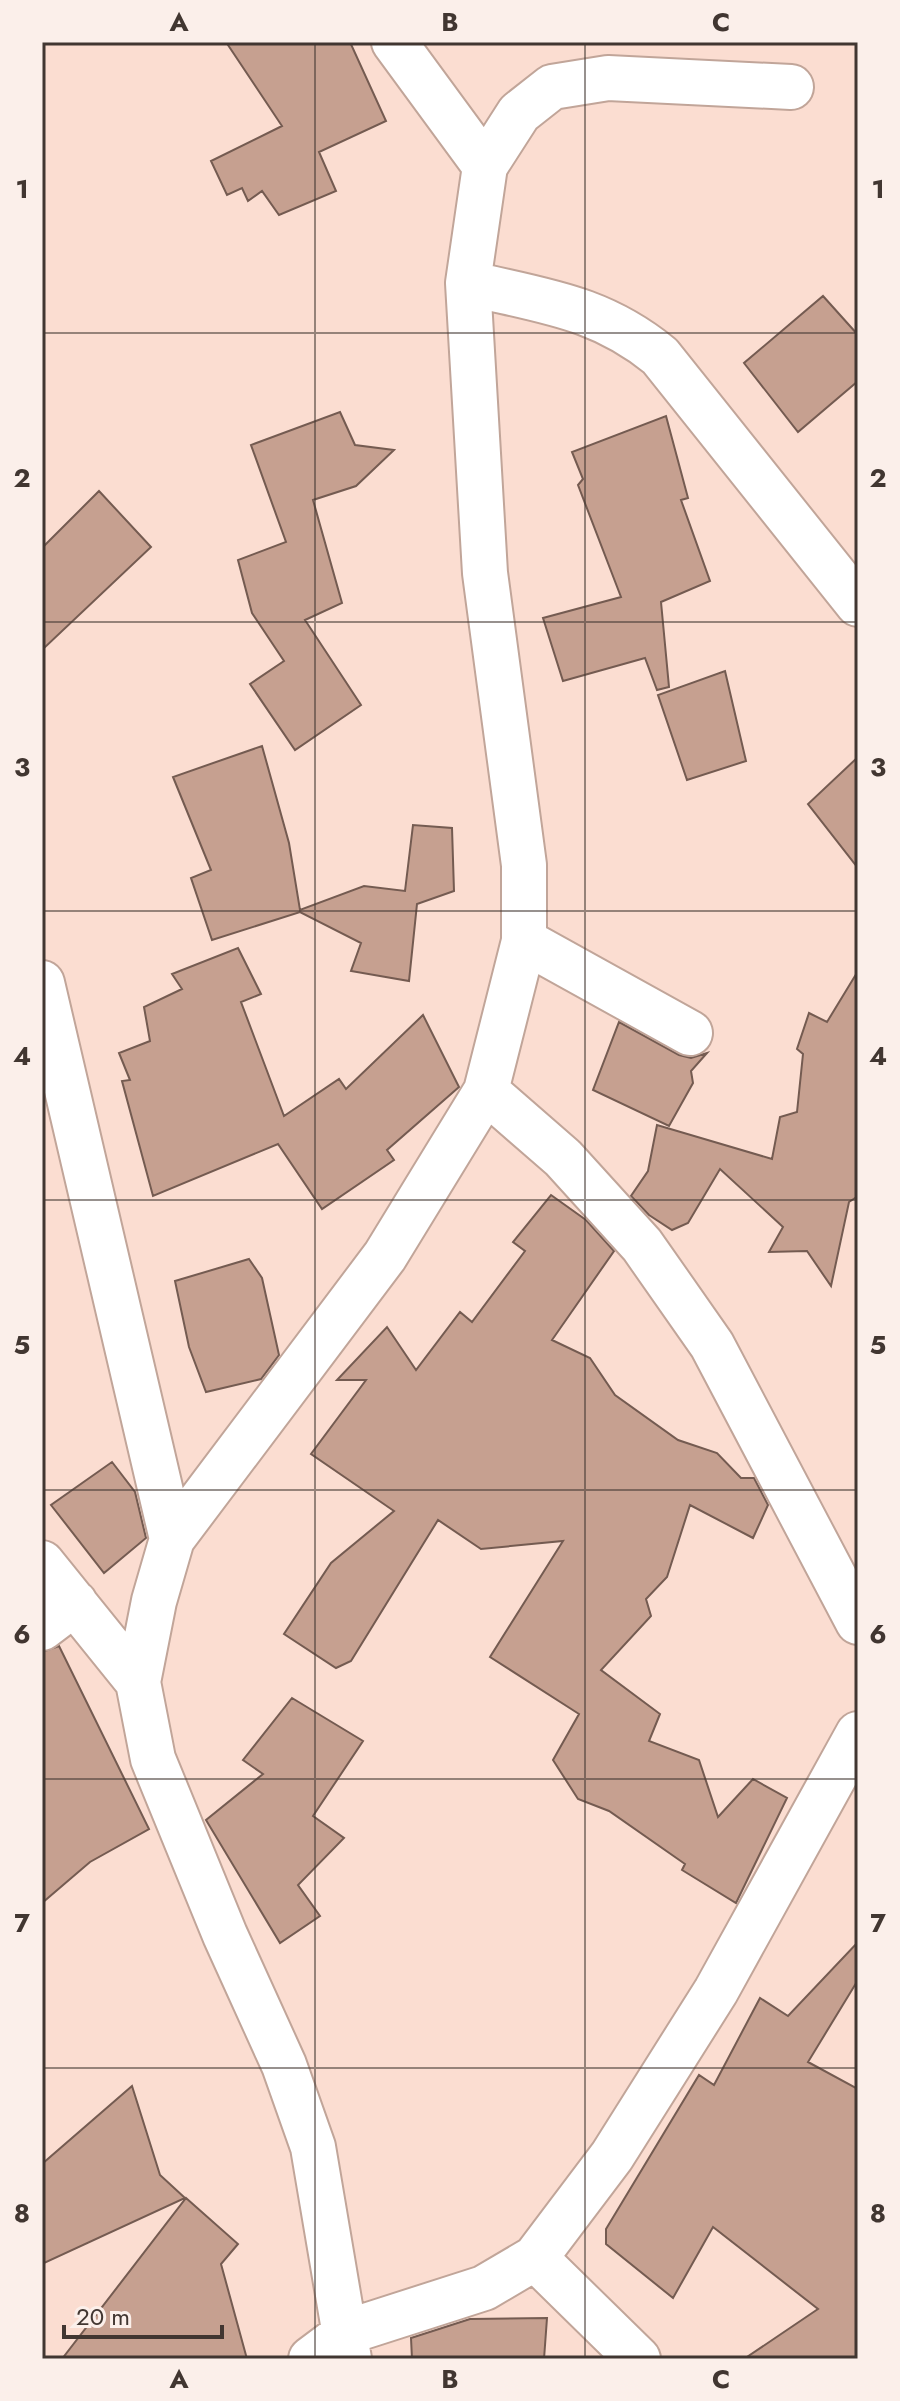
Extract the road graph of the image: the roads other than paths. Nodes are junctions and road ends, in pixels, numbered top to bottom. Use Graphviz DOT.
graph roads {
  1 [pos="394,42"];
  2 [pos="791,87"];
  3 [pos="485,166"];
  4 [pos="468,283"];
  5 [pos="858,604"];
  6 [pos="524,941"];
  7 [pos="42,983"];
  8 [pos="690,1033"];
  9 [pos="486,1091"];
  10 [pos="172,1539"];
  11 [pos="42,1563"];
  12 [pos="58,1616"];
  13 [pos="858,1622"];
  14 [pos="138,1682"];
  15 [pos="858,1734"];
  16 [pos="535,2258"];
  17 [pos="348,2346"];
  18 [pos="311,2359"];
  19 [pos="638,2359"];
  1 -- 3 [label="street"];
  2 -- 3 [label="street"];
  3 -- 4 [label="street"];
  4 -- 5 [label="street"];
  4 -- 6 [label="street"];
  6 -- 8 [label="street"];
  6 -- 9 [label="street"];
  7 -- 10 [label="street"];
  9 -- 10 [label="street"];
  9 -- 13 [label="street"];
  10 -- 14 [label="street"];
  11 -- 12 [label="street"];
  12 -- 14 [label="street"];
  14 -- 17 [label="street"];
  15 -- 16 [label="street"];
  16 -- 17 [label="street"];
  16 -- 19 [label="street"];
  17 -- 18 [label="street"];
}
